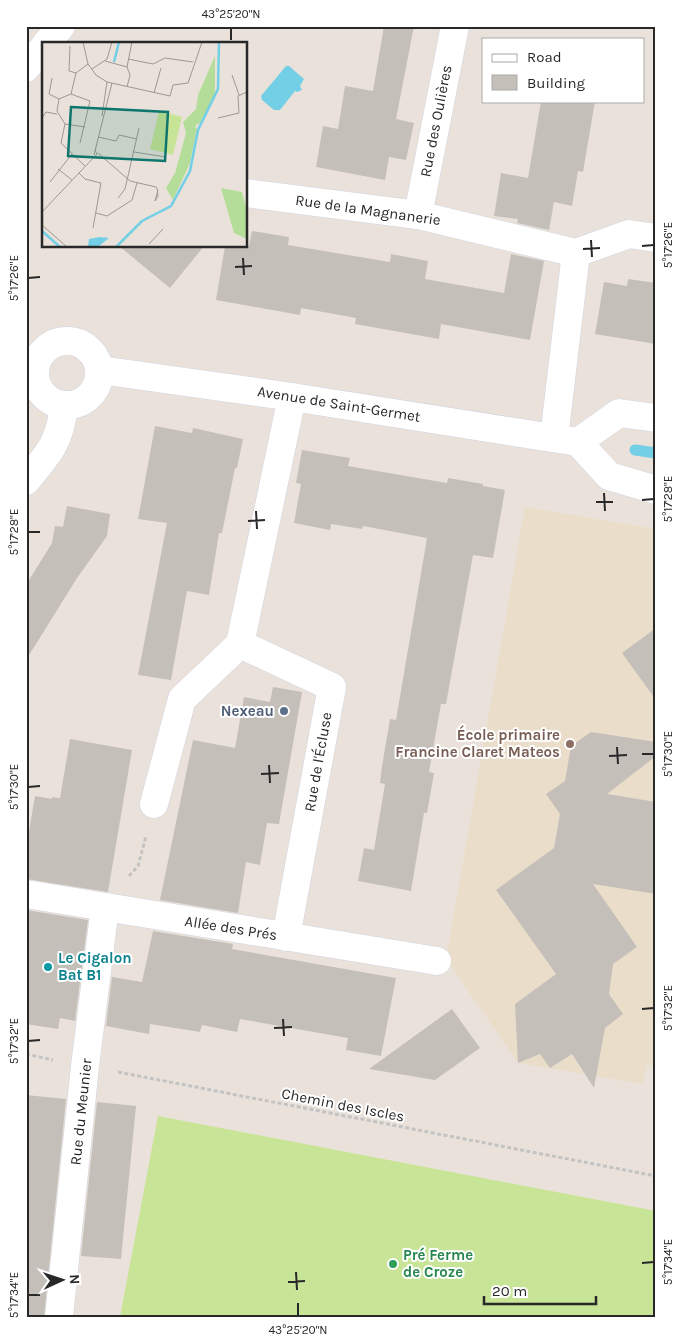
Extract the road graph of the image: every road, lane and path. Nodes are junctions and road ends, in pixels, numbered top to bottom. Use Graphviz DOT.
graph roads {
  1 [pos="61,26"];
  2 [pos="455,26"];
  3 [pos="44,42"];
  4 [pos="248,193"];
  5 [pos="418,215"];
  6 [pos="656,238"];
  7 [pos="576,252"];
  8 [pos="32,360"];
  9 [pos="100,370"];
  10 [pos="292,396"];
  11 [pos="64,405"];
  12 [pos="656,418"];
  13 [pos="566,440"];
  14 [pos="26,481"];
  15 [pos="656,490"];
  16 [pos="240,644"];
  17 [pos="154,804"];
  18 [pos="26,894"];
  19 [pos="105,907"];
  20 [pos="286,937"];
  21 [pos="436,961"];
  22 [pos="26,1054"];
  23 [pos="85,1066"];
  24 [pos="656,1176"];
  25 [pos="59,1317"];
  1 -- 3 [label="street"];
  2 -- 5 [label="street, Rue des Oulières"];
  4 -- 5 [label="street, Rue de la Magnanerie"];
  5 -- 7 [label="street, Rue de la Magnanerie"];
  6 -- 7 [label="street"];
  7 -- 13 [label="street"];
  8 -- 9 [label="street"];
  8 -- 11 [label="street"];
  9 -- 10 [label="street, Avenue de Saint-Germet"];
  9 -- 11 [label="street"];
  10 -- 13 [label="street, Avenue de Saint-Germet"];
  10 -- 16 [label="street"];
  11 -- 14 [label="street"];
  12 -- 13 [label="street"];
  13 -- 15 [label="street"];
  16 -- 17 [label="street"];
  16 -- 20 [label="street, Rue de l'Écluse"];
  17 -- 19 [label="path"];
  18 -- 19 [label="street, Allée des Prés"];
  19 -- 20 [label="street, Allée des Prés"];
  19 -- 23 [label="street, Rue du Meunier"];
  20 -- 21 [label="street, Allée des Prés"];
  22 -- 23 [label="path, Chemin des Iscles"];
  23 -- 24 [label="path, Chemin des Iscles"];
  23 -- 25 [label="street, Rue du Meunier"];
}
